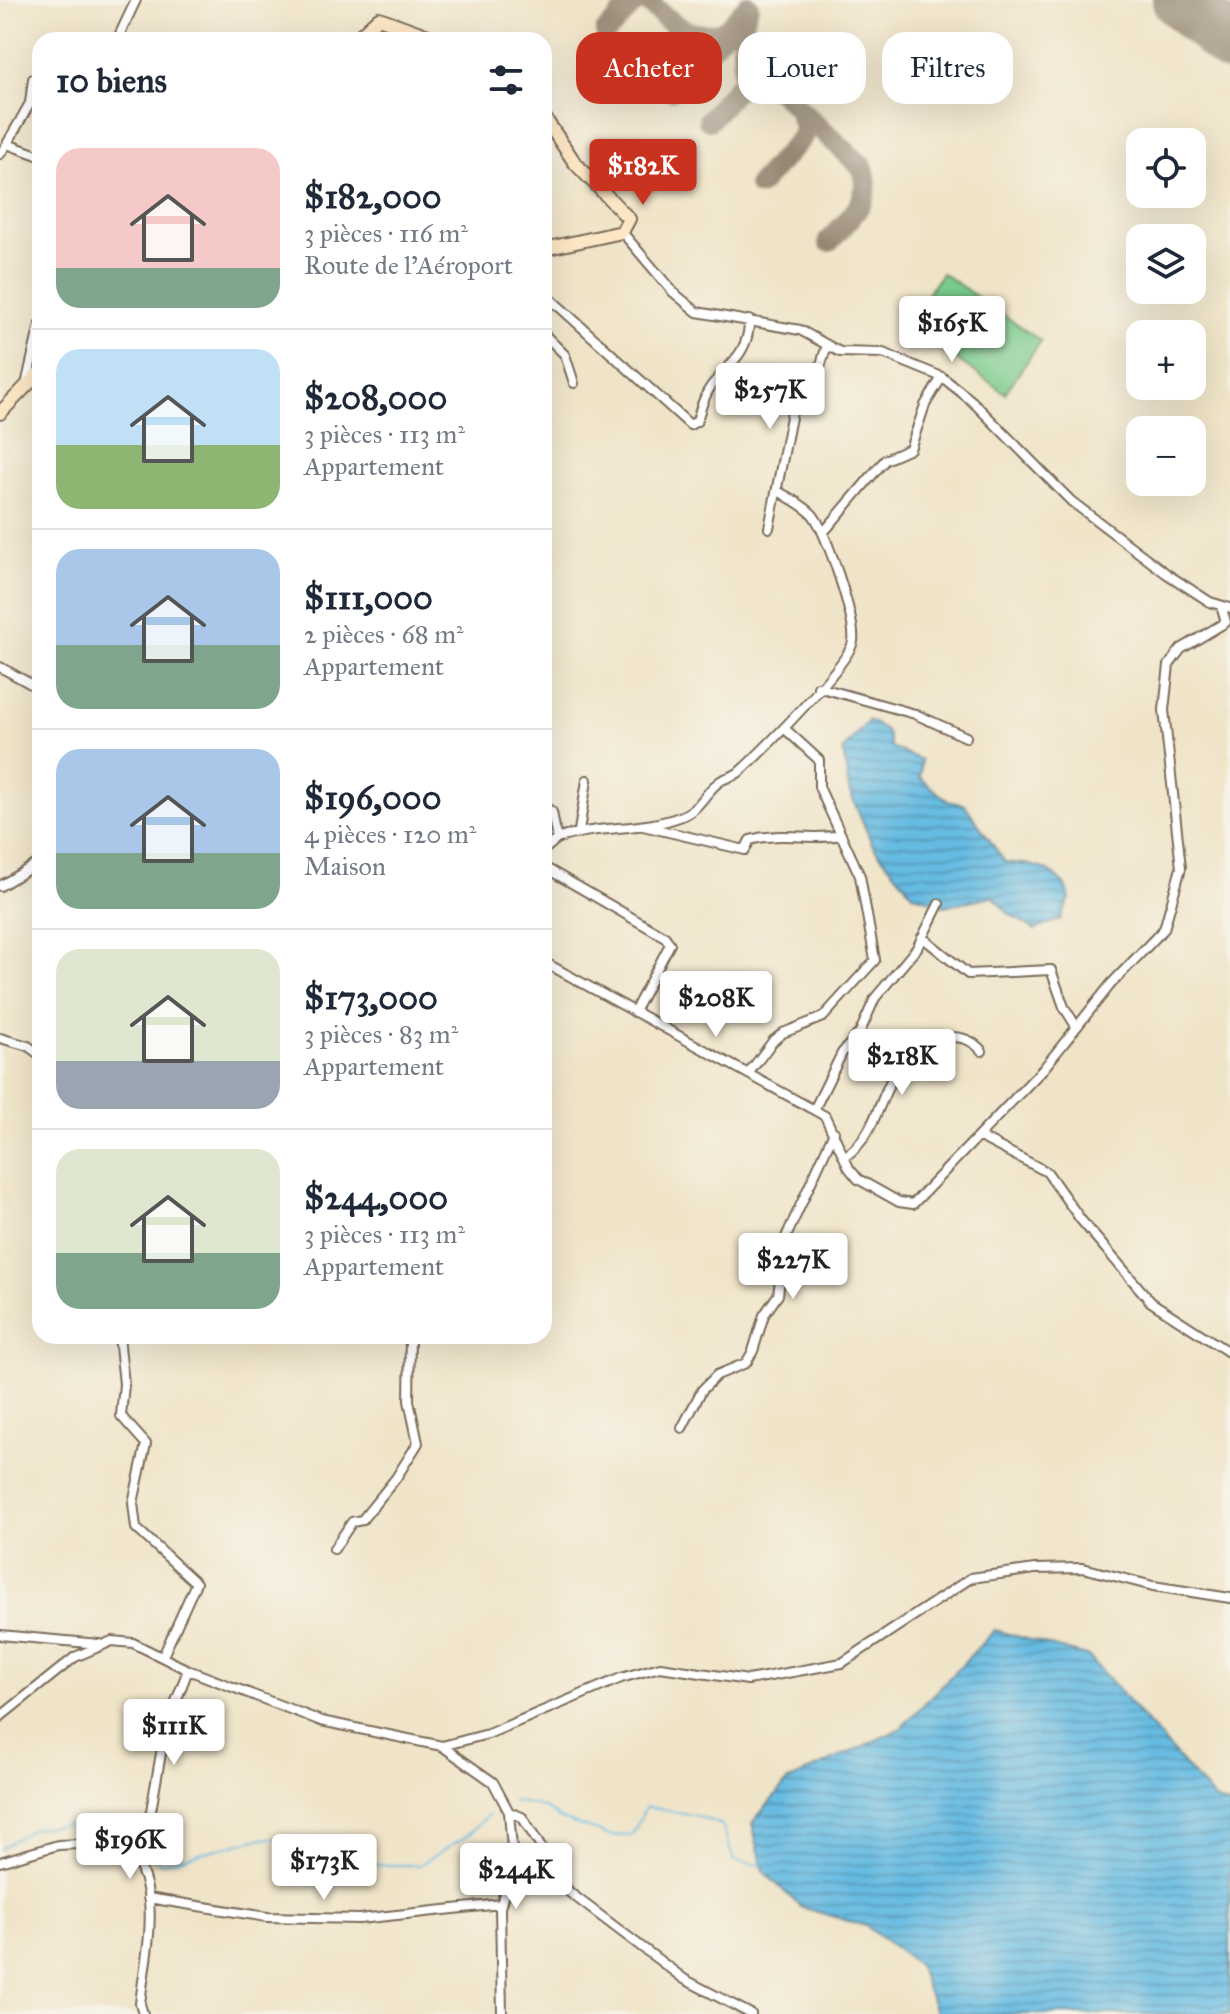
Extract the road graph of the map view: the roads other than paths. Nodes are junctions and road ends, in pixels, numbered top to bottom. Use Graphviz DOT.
graph roads {
  1 [pos="136,0"];
  2 [pos="121,32"];
  3 [pos="363,32"];
  4 [pos="415,32"];
  5 [pos="32,87"];
  6 [pos="552,129"];
  7 [pos="7,144"];
  8 [pos="32,153"];
  9 [pos="0,154"];
  10 [pos="622,232"];
  11 [pos="552,247"];
  12 [pos="552,302"];
  13 [pos="749,320"];
  14 [pos="552,342"];
  15 [pos="827,345"];
  16 [pos="32,358"];
  17 [pos="942,377"];
  18 [pos="32,380"];
  19 [pos="574,383"];
  20 [pos="32,385"];
  21 [pos="25,387"];
  22 [pos="1,410"];
  23 [pos="778,491"];
  24 [pos="769,528"];
  25 [pos="823,533"];
  26 [pos="1225,607"];
  27 [pos="0,667"];
  28 [pos="32,685"];
  29 [pos="818,687"];
  30 [pos="784,728"];
  31 [pos="966,737"];
  32 [pos="587,780"];
  33 [pos="552,812"];
  34 [pos="635,824"];
  35 [pos="579,831"];
  36 [pos="841,835"];
  37 [pos="557,839"];
  38 [pos="552,843"];
  39 [pos="32,867"];
  40 [pos="552,872"];
  41 [pos="0,886"];
  42 [pos="939,904"];
  43 [pos="922,937"];
  44 [pos="552,966"];
  45 [pos="634,1012"];
  46 [pos="1076,1026"];
  47 [pos="0,1038"];
  48 [pos="32,1049"];
  49 [pos="982,1051"];
  50 [pos="748,1074"];
  51 [pos="814,1110"];
  52 [pos="834,1132"];
  53 [pos="980,1137"];
  54 [pos="844,1157"];
  55 [pos="120,1344"];
  56 [pos="410,1344"];
  57 [pos="1230,1353"];
  58 [pos="682,1428"];
  59 [pos="334,1549"];
  60 [pos="1230,1598"];
  61 [pos="0,1635"];
  62 [pos="100,1644"];
  63 [pos="163,1656"];
  64 [pos="188,1670"];
  65 [pos="0,1717"];
  66 [pos="442,1746"];
  67 [pos="509,1812"];
  68 [pos="137,1857"];
  69 [pos="0,1862"];
  70 [pos="148,1898"];
  71 [pos="501,1904"];
  72 [pos="143,2014"];
  73 [pos="502,2014"];
  74 [pos="751,2014"];
  1 -- 2 [label="street"];
  3 -- 4 [label="main road"];
  5 -- 7 [label="street"];
  6 -- 10 [label="main road"];
  7 -- 8 [label="street"];
  7 -- 9 [label="street"];
  10 -- 11 [label="main road"];
  10 -- 13 [label="street"];
  12 -- 13 [label="street"];
  13 -- 15 [label="street"];
  14 -- 19 [label="street"];
  15 -- 17 [label="street"];
  15 -- 23 [label="street"];
  16 -- 21 [label="street"];
  17 -- 25 [label="street"];
  17 -- 26 [label="street"];
  18 -- 21 [label="main road"];
  20 -- 21 [label="main road"];
  21 -- 22 [label="main road"];
  23 -- 24 [label="street"];
  23 -- 25 [label="street"];
  25 -- 29 [label="street"];
  26 -- 46 [label="street"];
  27 -- 28 [label="street"];
  29 -- 30 [label="street"];
  29 -- 31 [label="street"];
  30 -- 34 [label="street"];
  30 -- 36 [label="street"];
  32 -- 35 [label="street"];
  33 -- 37 [label="street"];
  34 -- 35 [label="street"];
  34 -- 36 [label="street"];
  35 -- 37 [label="street"];
  36 -- 50 [label="street"];
  37 -- 38 [label="street"];
  39 -- 41 [label="street"];
  40 -- 45 [label="street"];
  42 -- 43 [label="street"];
  43 -- 46 [label="street"];
  43 -- 51 [label="street"];
  44 -- 45 [label="street"];
  45 -- 50 [label="street"];
  46 -- 53 [label="street"];
  47 -- 48 [label="street"];
  49 -- 54 [label="street"];
  50 -- 51 [label="street"];
  51 -- 52 [label="street"];
  52 -- 54 [label="street"];
  52 -- 58 [label="street"];
  53 -- 54 [label="street"];
  53 -- 57 [label="street"];
  55 -- 63 [label="street"];
  56 -- 59 [label="street"];
  60 -- 66 [label="street"];
  61 -- 62 [label="street"];
  62 -- 63 [label="street"];
  62 -- 65 [label="street"];
  63 -- 64 [label="street"];
  64 -- 66 [label="street"];
  64 -- 68 [label="street"];
  66 -- 67 [label="street"];
  67 -- 71 [label="street"];
  67 -- 74 [label="street"];
  68 -- 69 [label="street"];
  68 -- 70 [label="street"];
  70 -- 71 [label="street"];
  70 -- 72 [label="street"];
  71 -- 73 [label="street"];
}
